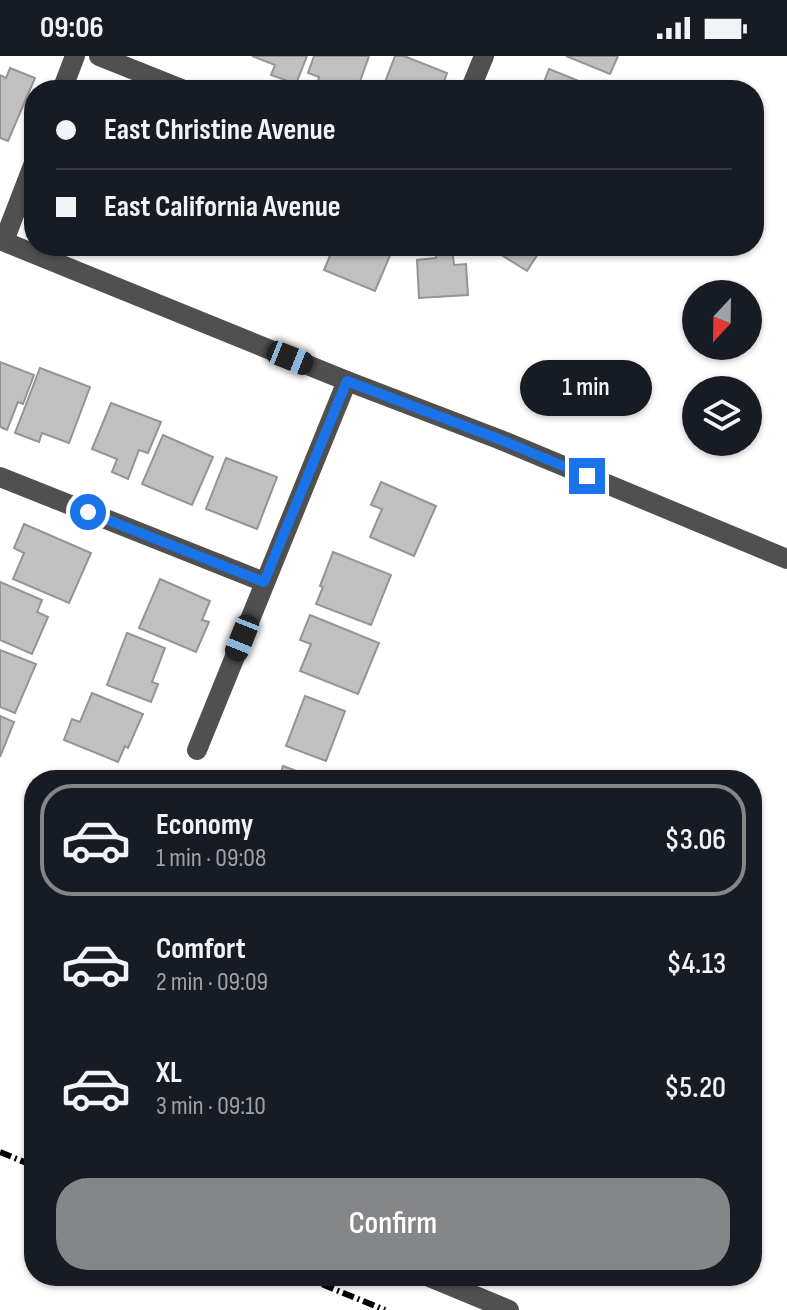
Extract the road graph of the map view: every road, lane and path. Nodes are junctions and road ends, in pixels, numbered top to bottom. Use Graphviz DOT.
graph roads {
  1 [pos="75,56"];
  2 [pos="99,56"];
  3 [pos="484,56"];
  4 [pos="66,80"];
  5 [pos="159,80"];
  6 [pos="474,80"];
  7 [pos="24,187"];
  8 [pos="2,240"];
  9 [pos="24,249"];
  10 [pos="41,256"];
  11 [pos="347,381"];
  12 [pos="0,477"];
  13 [pos="787,559"];
  14 [pos="264,582"];
  15 [pos="197,750"];
  16 [pos="451,1286"];
  17 [pos="509,1310"];
  1 -- 4 [label="street"];
  2 -- 5 [label="street"];
  3 -- 6 [label="street"];
  7 -- 8 [label="street"];
  8 -- 9 [label="street"];
  10 -- 11 [label="street"];
  11 -- 13 [label="street"];
  11 -- 14 [label="street"];
  12 -- 14 [label="street"];
  14 -- 15 [label="street"];
  16 -- 17 [label="street"];
}
